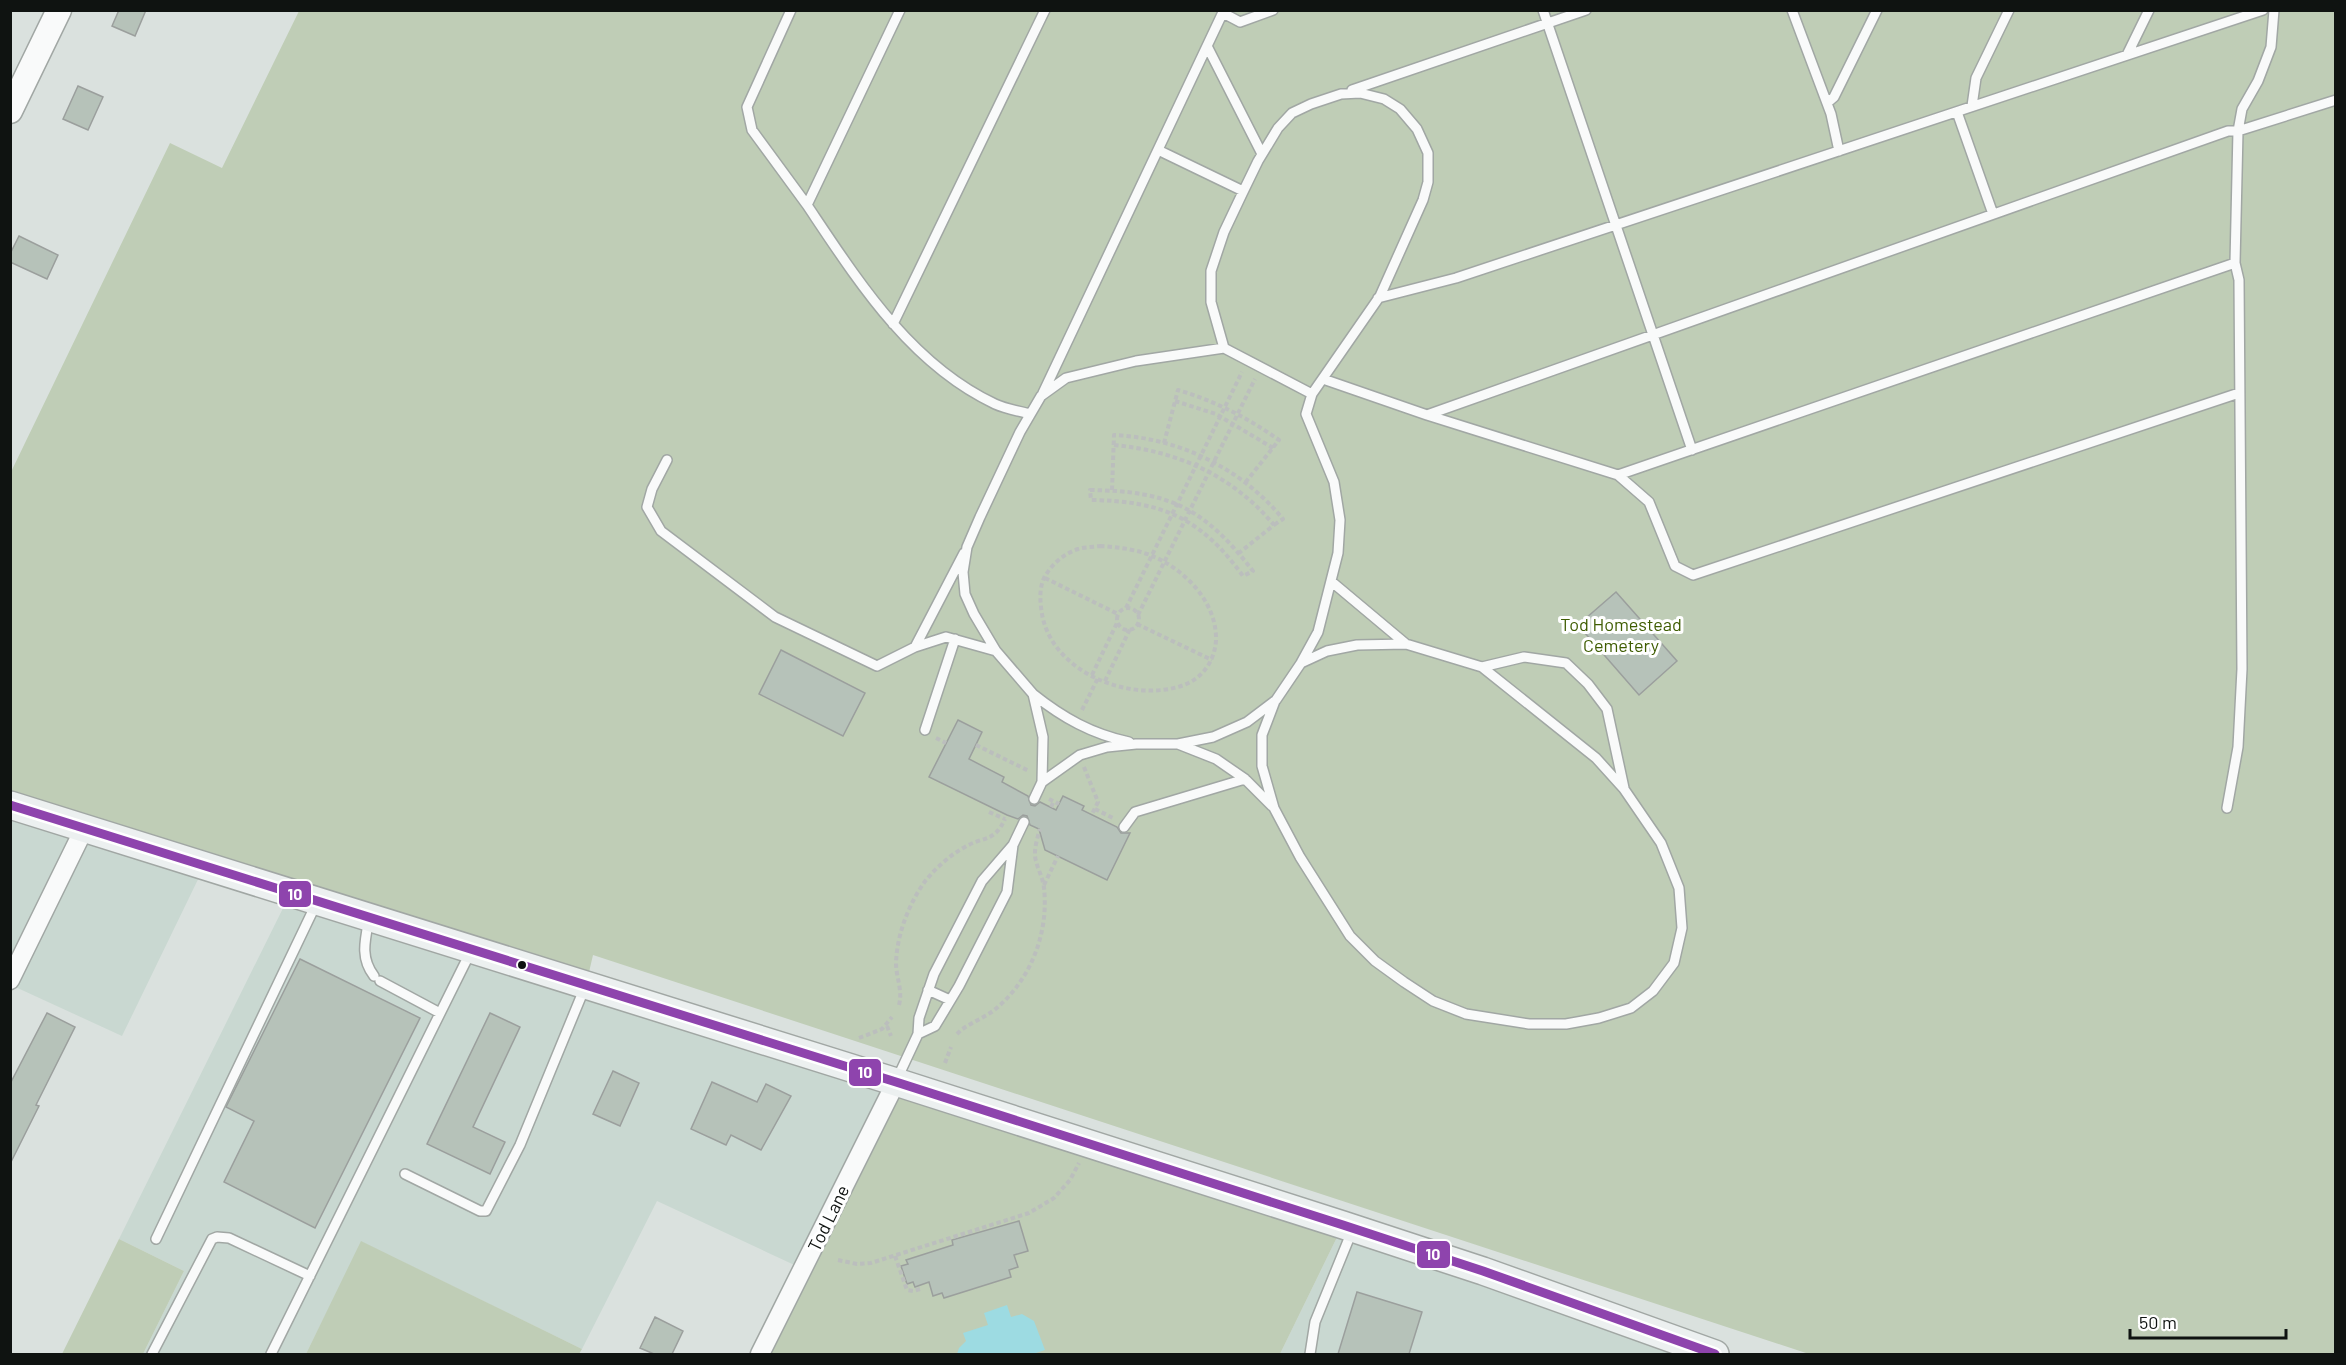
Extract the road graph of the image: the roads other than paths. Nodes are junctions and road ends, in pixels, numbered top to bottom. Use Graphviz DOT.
graph roads {
  1 [pos="59,10"];
  2 [pos="791,10"];
  3 [pos="900,10"];
  4 [pos="1045,10"];
  5 [pos="1273,10"];
  6 [pos="1543,10"];
  7 [pos="1586,10"];
  8 [pos="1792,10"];
  9 [pos="1877,10"];
  10 [pos="2009,10"];
  11 [pos="2149,10"];
  12 [pos="2263,10"];
  13 [pos="2274,10"];
  14 [pos="1223,12"];
  15 [pos="1548,24"];
  16 [pos="1207,45"];
  17 [pos="2127,55"];
  18 [pos="1341,94"];
  19 [pos="2336,100"];
  20 [pos="1827,103"];
  21 [pos="1972,106"];
  22 [pos="10,111"];
  23 [pos="1957,112"];
  24 [pos="2238,131"];
  25 [pos="1158,150"];
  26 [pos="1839,151"];
  27 [pos="1262,154"];
  28 [pos="1243,191"];
  29 [pos="807,206"];
  30 [pos="1994,214"];
  31 [pos="1615,225"];
  32 [pos="2235,263"];
  33 [pos="1378,298"];
  34 [pos="893,324"];
  35 [pos="1652,335"];
  36 [pos="1224,348"];
  37 [pos="1323,379"];
  38 [pos="2239,393"];
  39 [pos="1312,394"];
  40 [pos="1041,396"];
  41 [pos="1030,414"];
  42 [pos="1427,415"];
  43 [pos="1692,450"];
  44 [pos="667,460"];
  45 [pos="1618,475"];
  46 [pos="967,547"];
  47 [pos="1332,582"];
  48 [pos="955,639"];
  49 [pos="1406,644"];
  50 [pos="915,647"];
  51 [pos="996,651"];
  52 [pos="1301,663"];
  53 [pos="1482,667"];
  54 [pos="1033,694"];
  55 [pos="1276,700"];
  56 [pos="925,730"];
  57 [pos="1136,744"];
  58 [pos="1178,744"];
  59 [pos="1245,779"];
  60 [pos="1042,782"];
  61 [pos="1624,789"];
  62 [pos="1034,799"];
  63 [pos="10,805"];
  64 [pos="1274,808"];
  65 [pos="2227,808"];
  66 [pos="1024,822"];
  67 [pos="1120,826"];
  68 [pos="85,827"];
  69 [pos="1013,845"];
  70 [pos="318,900"];
  71 [pos="369,916"];
  72 [pos="472,949"];
  73 [pos="10,980"];
  74 [pos="586,985"];
  75 [pos="928,990"];
  76 [pos="950,1000"];
  77 [pos="440,1013"];
  78 [pos="918,1034"];
  79 [pos="896,1082"];
  80 [pos="405,1174"];
  81 [pos="1352,1228"];
  82 [pos="156,1239"];
  83 [pos="309,1276"];
  84 [pos="1703,1353"];
  85 [pos="152,1354"];
  86 [pos="271,1354"];
  87 [pos="760,1354"];
  88 [pos="1310,1354"];
  1 -- 22 [label="street"];
  2 -- 29 [label="lane"];
  3 -- 29 [label="lane"];
  4 -- 34 [label="lane"];
  5 -- 14 [label="lane"];
  6 -- 15 [label="lane"];
  7 -- 15 [label="lane"];
  8 -- 20 [label="lane"];
  9 -- 20 [label="lane"];
  10 -- 21 [label="lane"];
  11 -- 17 [label="lane"];
  12 -- 17 [label="lane"];
  13 -- 24 [label="lane"];
  14 -- 16 [label="lane"];
  15 -- 18 [label="lane"];
  15 -- 31 [label="lane"];
  16 -- 25 [label="lane"];
  16 -- 27 [label="lane"];
  17 -- 21 [label="lane"];
  18 -- 27 [label="lane"];
  18 -- 33 [label="lane"];
  19 -- 24 [label="lane"];
  20 -- 26 [label="lane"];
  21 -- 23 [label="lane"];
  23 -- 26 [label="lane"];
  23 -- 30 [label="lane"];
  24 -- 30 [label="lane"];
  24 -- 32 [label="lane"];
  25 -- 28 [label="lane"];
  25 -- 40 [label="lane"];
  26 -- 31 [label="lane"];
  27 -- 28 [label="lane"];
  28 -- 36 [label="lane"];
  29 -- 34 [label="lane"];
  30 -- 35 [label="lane"];
  31 -- 33 [label="lane"];
  31 -- 35 [label="lane"];
  32 -- 38 [label="lane"];
  32 -- 43 [label="lane"];
  33 -- 37 [label="lane"];
  34 -- 41 [label="lane"];
  35 -- 42 [label="lane"];
  35 -- 43 [label="lane"];
  36 -- 39 [label="lane"];
  36 -- 40 [label="lane"];
  37 -- 39 [label="lane"];
  37 -- 42 [label="lane"];
  38 -- 45 [label="lane"];
  38 -- 65 [label="lane"];
  39 -- 47 [label="lane"];
  40 -- 41 [label="lane"];
  41 -- 46 [label="lane"];
  42 -- 45 [label="lane"];
  43 -- 45 [label="lane"];
  44 -- 50 [label="lane"];
  46 -- 50 [label="lane"];
  46 -- 51 [label="lane"];
  47 -- 49 [label="lane"];
  47 -- 52 [label="lane"];
  48 -- 50 [label="lane"];
  48 -- 51 [label="lane"];
  48 -- 56 [label="lane"];
  49 -- 52 [label="lane"];
  49 -- 53 [label="lane"];
  51 -- 54 [label="lane"];
  52 -- 55 [label="lane"];
  53 -- 61 [label="lane"];
  53 -- 61 [label="lane"];
  54 -- 57 [label="lane"];
  54 -- 60 [label="lane"];
  55 -- 58 [label="lane"];
  55 -- 64 [label="lane"];
  57 -- 58 [label="lane"];
  57 -- 60 [label="lane"];
  58 -- 59 [label="lane"];
  59 -- 64 [label="lane"];
  59 -- 67 [label="lane"];
  60 -- 62 [label="lane"];
  61 -- 64 [label="lane"];
  63 -- 68 [label="main road"];
  66 -- 69 [label="lane"];
  68 -- 70 [label="main road"];
  68 -- 73 [label="street"];
  69 -- 75 [label="lane"];
  69 -- 76 [label="lane"];
  70 -- 71 [label="main road"];
  70 -- 82 [label="lane"];
  71 -- 72 [label="main road"];
  71 -- 77 [label="lane"];
  72 -- 74 [label="main road"];
  72 -- 77 [label="lane"];
  74 -- 79 [label="main road"];
  74 -- 80 [label="lane"];
  75 -- 76 [label="lane"];
  75 -- 78 [label="lane"];
  76 -- 78 [label="lane"];
  77 -- 83 [label="lane"];
  78 -- 79 [label="lane"];
  79 -- 81 [label="main road"];
  79 -- 87 [label="street, Tod Lane"];
  81 -- 84 [label="main road"];
  81 -- 88 [label="lane"];
  83 -- 85 [label="lane"];
  83 -- 86 [label="lane"];
}
